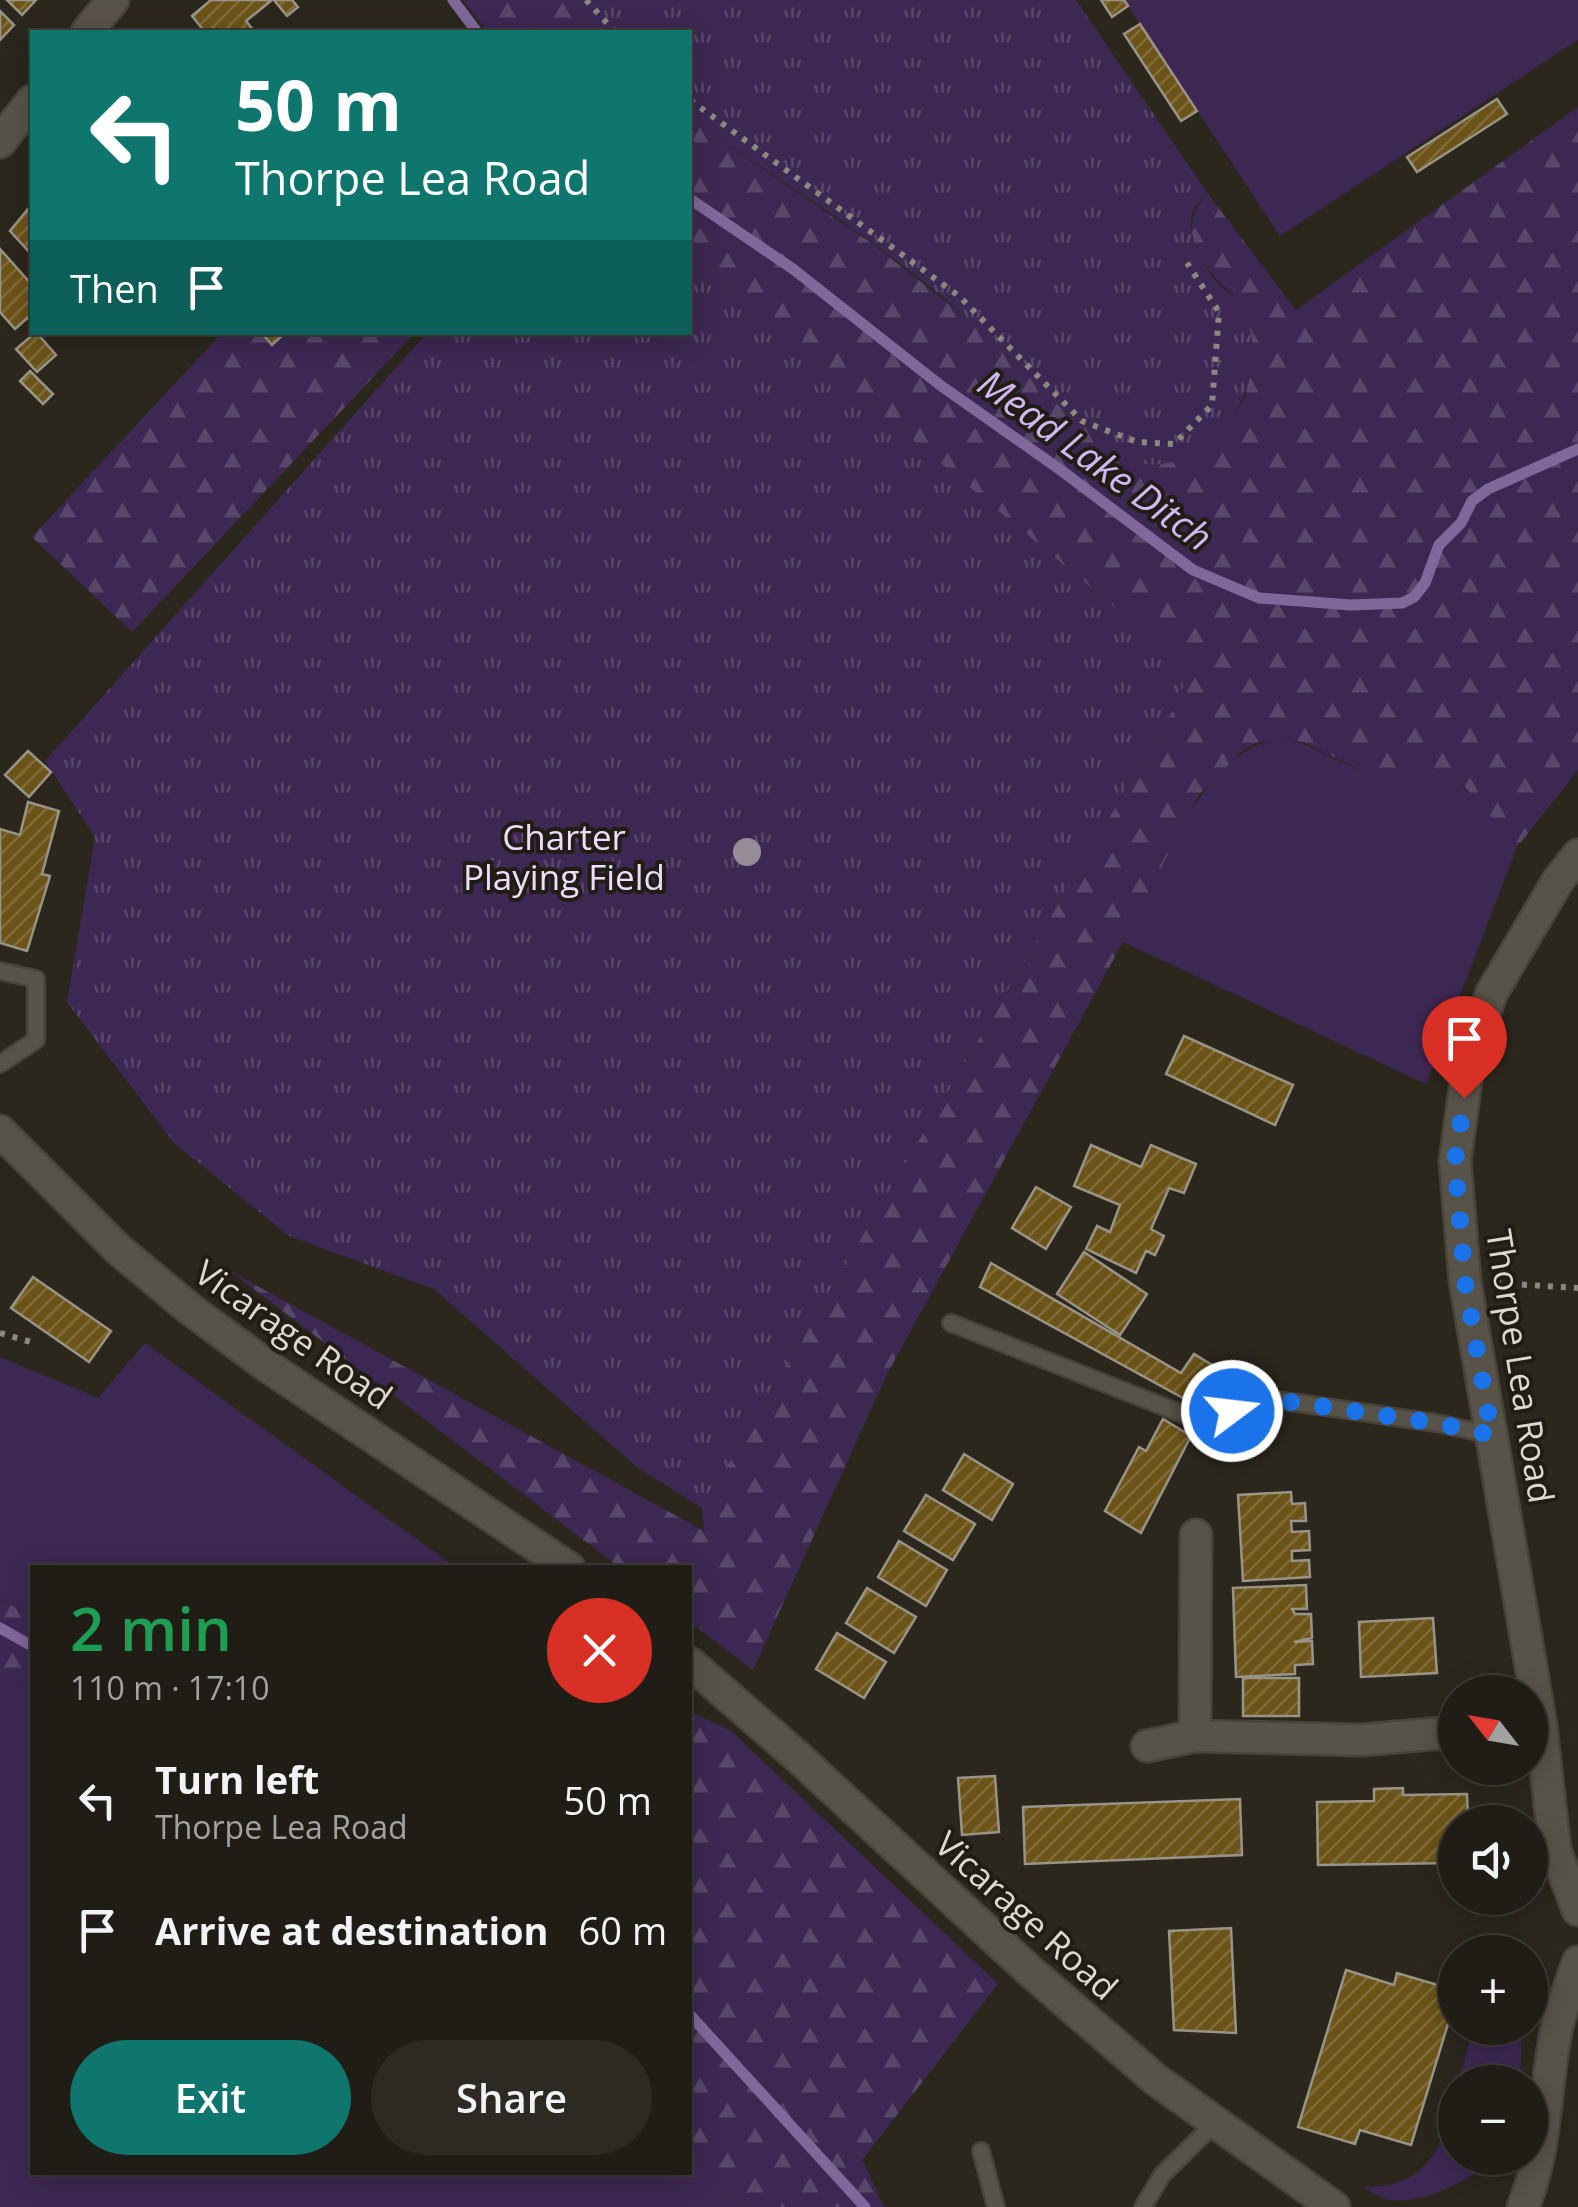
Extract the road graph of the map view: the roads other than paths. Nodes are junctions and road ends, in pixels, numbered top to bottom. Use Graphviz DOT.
graph roads {
  1 [pos="113,0"];
  2 [pos="89,30"];
  3 [pos="30,104"];
  4 [pos="0,142"];
  5 [pos="1578,855"];
  6 [pos="0,971"];
  7 [pos="0,1064"];
  8 [pos="0,1131"];
  9 [pos="950,1323"];
  10 [pos="1492,1435"];
  11 [pos="1196,1536"];
  12 [pos="564,1565"];
  13 [pos="692,1665"];
  14 [pos="1527,1675"];
  15 [pos="1438,1733"];
  16 [pos="1194,1736"];
  17 [pos="1147,1746"];
  18 [pos="1545,1785"];
  19 [pos="1578,1910"];
  20 [pos="1578,1962"];
  21 [pos="1216,2122"];
  22 [pos="981,2151"];
  23 [pos="1334,2206"];
  24 [pos="996,2207"];
  25 [pos="1144,2207"];
  26 [pos="1523,2207"];
  1 -- 2 [label="main road"];
  3 -- 4 [label="main road"];
  5 -- 10 [label="main road, Thorpe Lea Road"];
  6 -- 7 [label="lane"];
  8 -- 12 [label="main road, Vicarage Road"];
  9 -- 10 [label="lane"];
  10 -- 14 [label="main road, Thorpe Lea Road"];
  11 -- 16 [label="main road"];
  13 -- 21 [label="main road, Vicarage Road"];
  15 -- 16 [label="main road"];
  16 -- 17 [label="main road"];
  18 -- 19 [label="main road, Thorpe Lea Road"];
  20 -- 26 [label="main road"];
  21 -- 23 [label="main road, Vicarage Road"];
  21 -- 25 [label="lane"];
  22 -- 24 [label="lane"];
}
